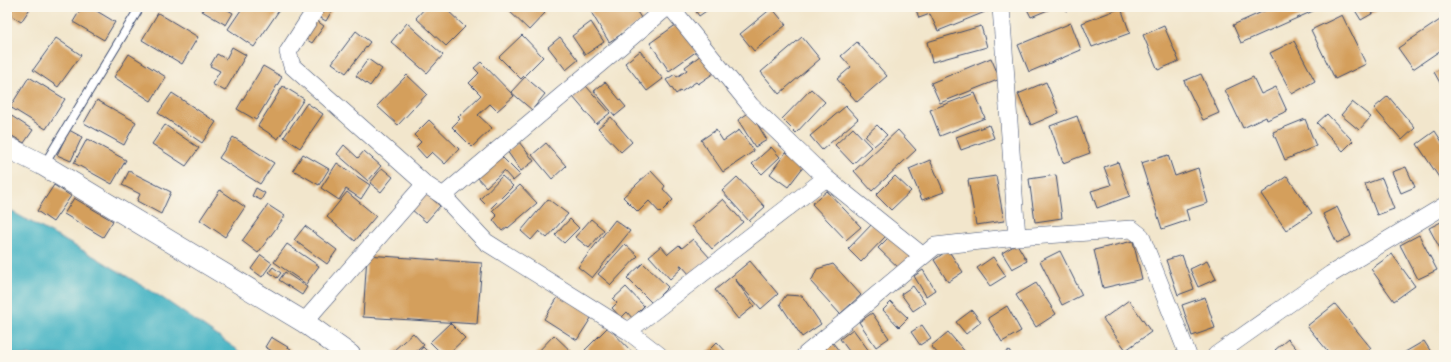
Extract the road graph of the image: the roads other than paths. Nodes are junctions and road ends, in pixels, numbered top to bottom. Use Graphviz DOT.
graph roads {
  1 [pos="140,7"];
  2 [pos="317,7"];
  3 [pos="1001,7"];
  4 [pos="671,8"];
  5 [pos="7,147"];
  6 [pos="43,165"];
  7 [pos="826,178"];
  8 [pos="425,184"];
  9 [pos="443,196"];
  10 [pos="1444,206"];
  11 [pos="1017,237"];
  12 [pos="923,256"];
  13 [pos="304,322"];
  14 [pos="628,331"];
  15 [pos="652,353"];
  16 [pos="350,355"];
  17 [pos="805,355"];
  18 [pos="1188,355"];
  19 [pos="1216,355"];
  1 -- 6 [label="lane"];
  2 -- 8 [label="street"];
  3 -- 11 [label="street"];
  4 -- 7 [label="street"];
  4 -- 9 [label="street"];
  5 -- 6 [label="street"];
  6 -- 13 [label="street"];
  7 -- 12 [label="street"];
  7 -- 14 [label="street"];
  8 -- 9 [label="street"];
  8 -- 13 [label="street"];
  9 -- 14 [label="street"];
  10 -- 19 [label="street"];
  11 -- 12 [label="street"];
  11 -- 18 [label="street"];
  12 -- 17 [label="street"];
  13 -- 16 [label="street"];
  14 -- 15 [label="street"];
}
